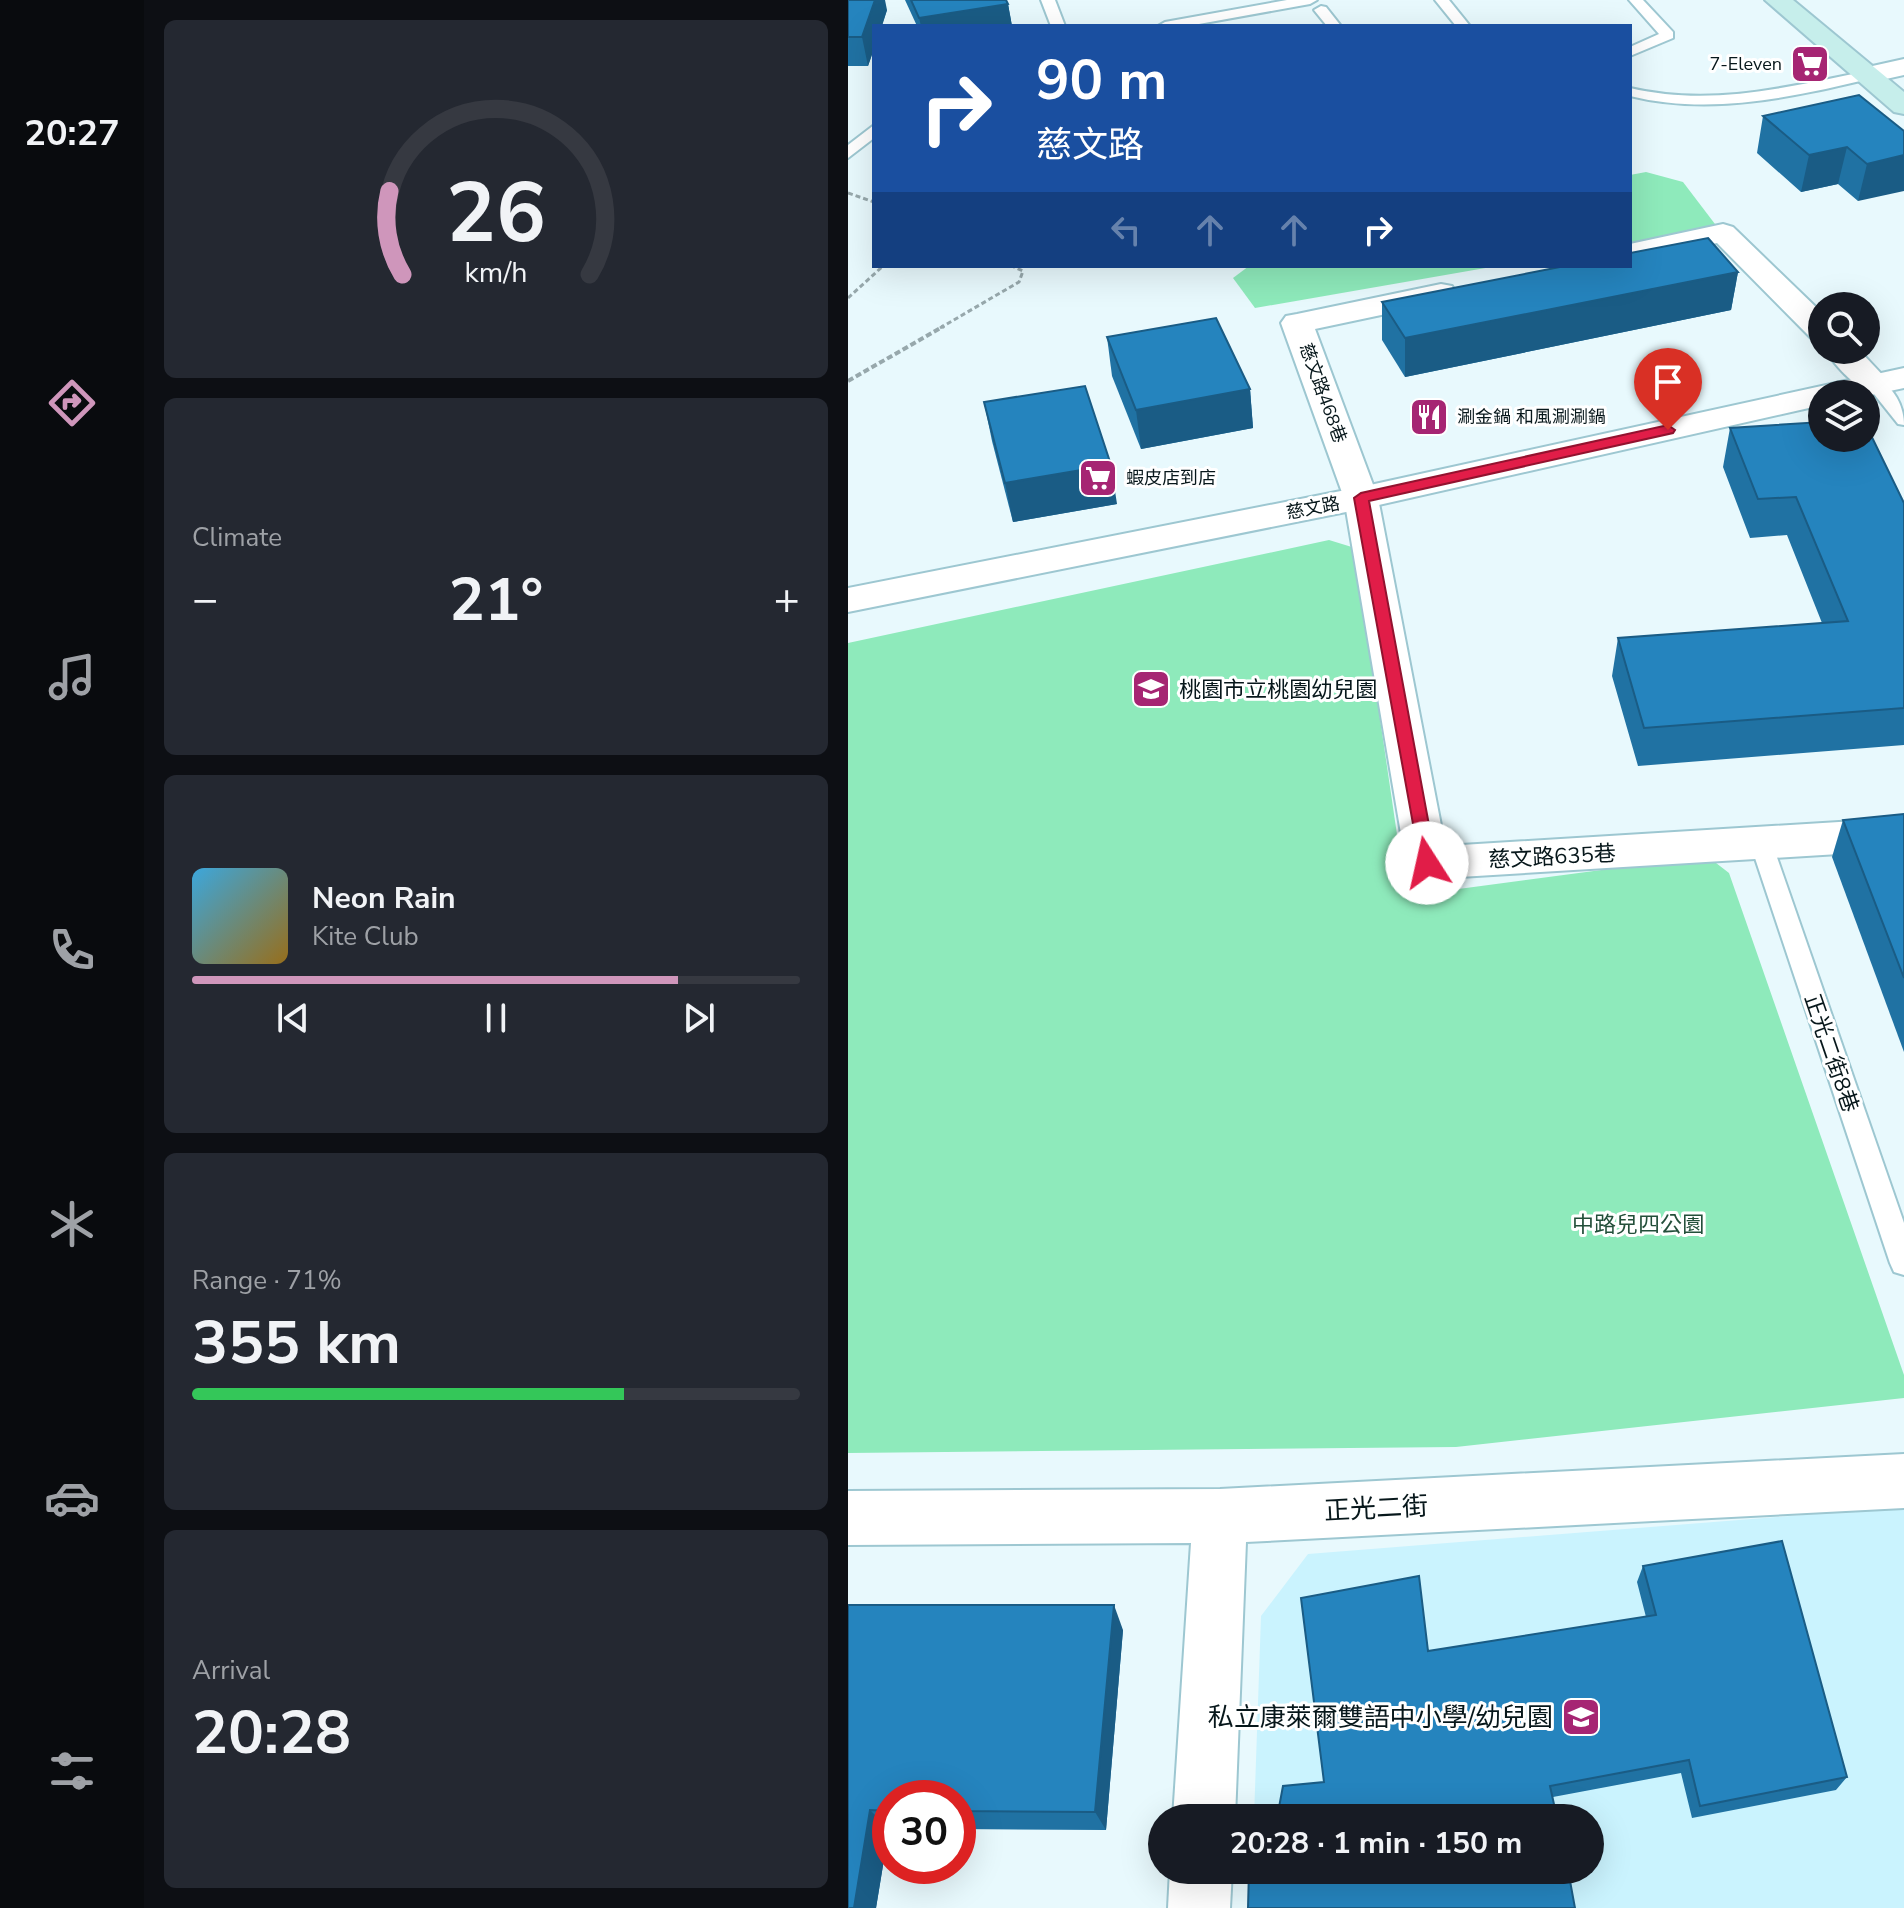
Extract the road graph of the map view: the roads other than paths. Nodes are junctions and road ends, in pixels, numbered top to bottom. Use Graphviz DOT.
graph roads {
  1 [pos="1048,0"];
  2 [pos="1442,0"];
  3 [pos="1636,0"];
  4 [pos="1778,0"];
  5 [pos="1316,5"];
  6 [pos="1057,24"];
  7 [pos="1179,24"];
  8 [pos="1332,24"];
  9 [pos="1461,24"];
  10 [pos="1632,51"];
  11 [pos="1904,67"];
  12 [pos="1868,75"];
  13 [pos="1632,93"];
  14 [pos="1904,106"];
  15 [pos="872,132"];
  16 [pos="848,153"];
  17 [pos="1632,253"];
  18 [pos="1463,288"];
  19 [pos="1808,317"];
  20 [pos="1863,364"];
  21 [pos="1889,381"];
  22 [pos="1808,398"];
  23 [pos="1904,420"];
  24 [pos="1361,498"];
  25 [pos="848,600"];
  26 [pos="1904,834"];
  27 [pos="1761,843"];
  28 [pos="1904,1263"];
  29 [pos="1904,1481"];
  30 [pos="1220,1516"];
  31 [pos="848,1518"];
  32 [pos="1205,1804"];
  33 [pos="1200,1884"];
  34 [pos="1199,1908"];
  1 -- 6 [label="lane"];
  2 -- 9 [label="lane"];
  3 -- 10 [label="lane"];
  4 -- 12 [label="main road"];
  5 -- 7 [label="lane"];
  5 -- 8 [label="lane"];
  11 -- 12 [label="street"];
  12 -- 13 [label="lane"];
  12 -- 14 [label="main road"];
  15 -- 16 [label="lane"];
  17 -- 19 [label="street"];
  18 -- 24 [label="street, 慈文路468巷"];
  20 -- 21 [label="street"];
  21 -- 23 [label="lane"];
  22 -- 24 [label="street, 慈文路"];
  24 -- 25 [label="street, 慈文路"];
  24 -- 27 [label="street, 慈文路635巷"];
  26 -- 27 [label="street, 慈文路635巷"];
  27 -- 28 [label="lane, 正光二街8巷"];
  29 -- 30 [label="street, 正光二街"];
  30 -- 31 [label="street, 正光二街"];
  30 -- 32 [label="street"];
  33 -- 34 [label="street"];
}
